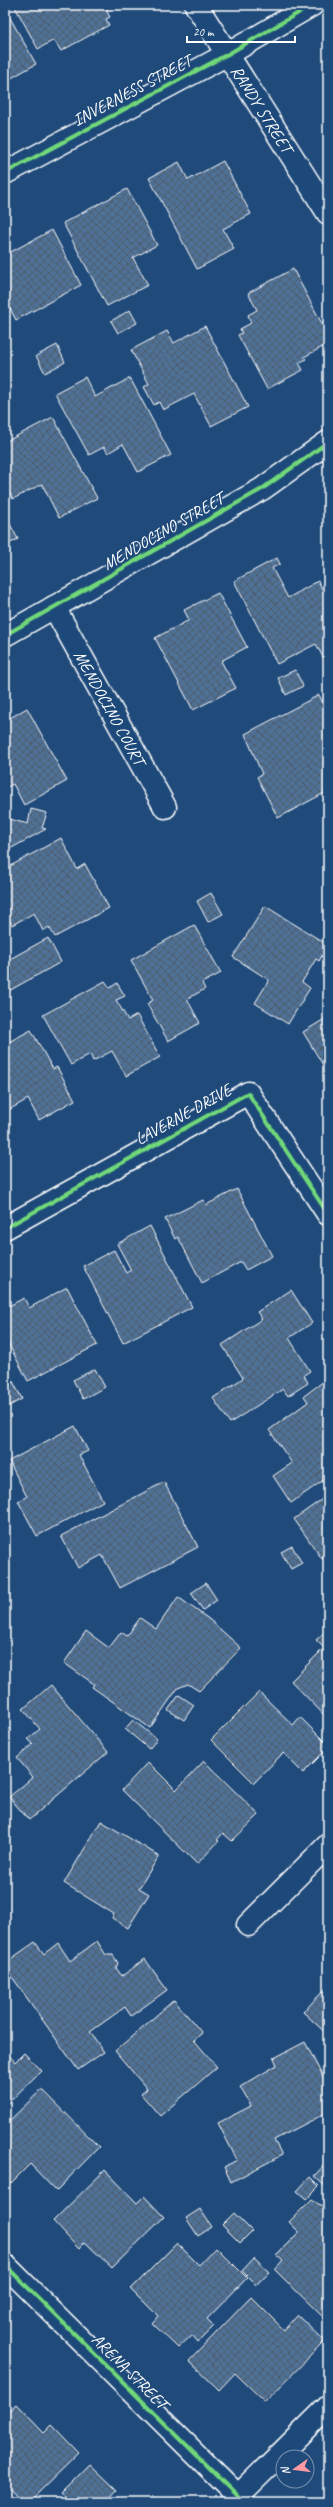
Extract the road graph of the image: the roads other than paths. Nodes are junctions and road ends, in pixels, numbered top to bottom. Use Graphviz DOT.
graph roads {
  1 [pos="196,5"];
  2 [pos="312,5"];
  3 [pos="228,54"];
  4 [pos="5,173"];
  5 [pos="328,213"];
  6 [pos="328,442"];
  7 [pos="54,607"];
  8 [pos="5,635"];
  9 [pos="165,807"];
  10 [pos="328,1214"];
  11 [pos="5,1228"];
  12 [pos="328,1845"];
  13 [pos="248,1924"];
  14 [pos="5,2265"];
  15 [pos="328,2407"];
  16 [pos="235,2499"];
  1 -- 3 [label="street, RANDY STREET"];
  2 -- 3 [label="street, INVERNESS STREET"];
  3 -- 4 [label="street, INVERNESS STREET"];
  3 -- 5 [label="street, RANDY STREET"];
  6 -- 7 [label="street, MENDOCINO STREET"];
  7 -- 8 [label="street, MENDOCINO STREET"];
  7 -- 9 [label="street, MENDOCINO COURT"];
  10 -- 11 [label="street, LAVERNE DRIVE"];
  12 -- 13 [label="street"];
  14 -- 16 [label="street, ARENA STREET"];
  15 -- 16 [label="street"];
}
